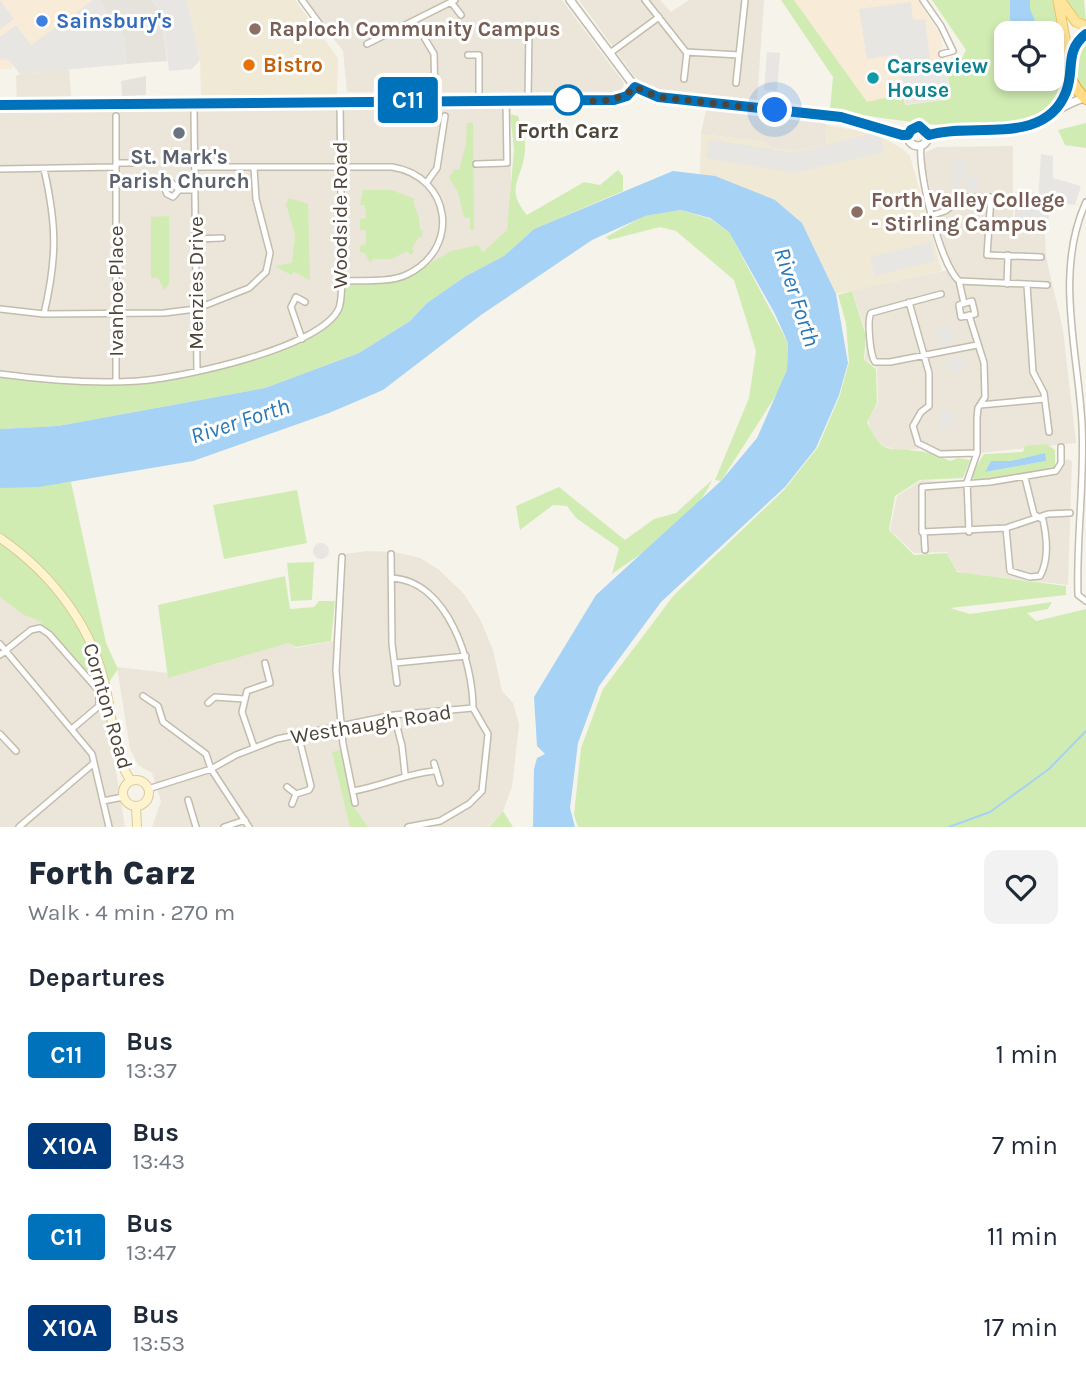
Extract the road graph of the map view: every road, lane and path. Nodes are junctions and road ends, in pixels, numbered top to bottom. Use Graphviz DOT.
graph roads {
  1 [pos="302,0"];
  2 [pos="570,0"];
  3 [pos="645,0"];
  4 [pos="745,0"];
  5 [pos="923,0"];
  6 [pos="1059,0"];
  7 [pos="453,1"];
  8 [pos="461,15"];
  9 [pos="659,17"];
  10 [pos="1086,26"];
  11 [pos="418,27"];
  12 [pos="324,30"];
  13 [pos="529,30"];
  14 [pos="1086,34"];
  15 [pos="368,44"];
  16 [pos="687,52"];
  17 [pos="610,53"];
  18 [pos="942,54"];
  19 [pos="468,55"];
  20 [pos="739,55"];
  21 [pos="1069,61"];
  22 [pos="684,79"];
  23 [pos="1070,79"];
  24 [pos="736,83"];
  25 [pos="635,87"];
  26 [pos="1085,98"];
  27 [pos="435,100"];
  28 [pos="479,100"];
  29 [pos="506,100"];
  30 [pos="528,100"];
  31 [pos="340,101"];
  32 [pos="0,105"];
  33 [pos="1056,109"];
  34 [pos="194,111"];
  35 [pos="116,116"];
  36 [pos="445,116"];
  37 [pos="908,135"];
  38 [pos="929,135"];
  39 [pos="921,146"];
  40 [pos="134,163"];
  41 [pos="477,164"];
  42 [pos="116,165"];
  43 [pos="195,167"];
  44 [pos="341,167"];
  45 [pos="254,168"];
  46 [pos="0,169"];
  47 [pos="44,169"];
  48 [pos="427,182"];
  49 [pos="179,190"];
  50 [pos="195,190"];
  51 [pos="1086,202"];
  52 [pos="933,215"];
  53 [pos="222,238"];
  54 [pos="196,239"];
  55 [pos="1008,255"];
  56 [pos="1041,257"];
  57 [pos="342,281"];
  58 [pos="959,281"];
  59 [pos="1007,284"];
  60 [pos="1027,285"];
  61 [pos="1047,285"];
  62 [pos="942,294"];
  63 [pos="304,302"];
  64 [pos="909,302"];
  65 [pos="0,309"];
  66 [pos="196,309"];
  67 [pos="44,314"];
  68 [pos="116,316"];
  69 [pos="302,339"];
  70 [pos="977,345"];
  71 [pos="925,356"];
  72 [pos="197,371"];
  73 [pos="0,374"];
  74 [pos="116,381"];
  75 [pos="1044,399"];
  76 [pos="980,405"];
  77 [pos="1049,432"];
  78 [pos="1061,447"];
  79 [pos="977,453"];
  80 [pos="1025,478"];
  81 [pos="967,482"];
  82 [pos="1084,497"];
  83 [pos="1070,513"];
  84 [pos="1039,517"];
  85 [pos="1006,528"];
  86 [pos="924,532"];
  87 [pos="969,532"];
  88 [pos="0,538"];
  89 [pos="925,550"];
  90 [pos="391,554"];
  91 [pos="342,557"];
  92 [pos="329,569"];
  93 [pos="339,571"];
  94 [pos="392,578"];
  95 [pos="1086,601"];
  96 [pos="0,644"];
  97 [pos="6,650"];
  98 [pos="0,655"];
  99 [pos="466,656"];
  100 [pos="265,663"];
  101 [pos="395,663"];
  102 [pos="270,683"];
  103 [pos="397,683"];
  104 [pos="281,685"];
  105 [pos="143,696"];
  106 [pos="244,699"];
  107 [pos="208,704"];
  108 [pos="473,708"];
  109 [pos="394,715"];
  110 [pos="342,727"];
  111 [pos="73,728"];
  112 [pos="0,734"];
  113 [pos="298,734"];
  114 [pos="254,747"];
  115 [pos="16,751"];
  116 [pos="434,762"];
  117 [pos="94,763"];
  118 [pos="212,769"];
  119 [pos="434,771"];
  120 [pos="405,774"];
  121 [pos="131,781"];
  122 [pos="440,783"];
  123 [pos="287,787"];
  124 [pos="148,789"];
  125 [pos="353,792"];
  126 [pos="296,794"];
  127 [pos="123,797"];
  128 [pos="188,800"];
  129 [pos="103,801"];
  130 [pos="355,803"];
  131 [pos="292,804"];
  132 [pos="136,806"];
  133 [pos="245,820"];
  134 [pos="19,827"];
  135 [pos="109,827"];
  136 [pos="137,827"];
  137 [pos="196,827"];
  138 [pos="224,827"];
  139 [pos="249,827"];
  140 [pos="408,827"];
  1 -- 12 [label="street"];
  2 -- 17 [label="street"];
  3 -- 9 [label="street"];
  4 -- 20 [label="street"];
  5 -- 18 [label="street"];
  6 -- 10 [label="main road"];
  6 -- 21 [label="main road"];
  7 -- 8 [label="street"];
  7 -- 15 [label="street"];
  9 -- 16 [label="street"];
  9 -- 17 [label="street"];
  11 -- 27 [label="street"];
  13 -- 30 [label="street"];
  14 -- 21 [label="highway"];
  16 -- 20 [label="street"];
  16 -- 22 [label="street"];
  17 -- 25 [label="street"];
  19 -- 28 [label="street"];
  20 -- 24 [label="street"];
  21 -- 23 [label="highway"];
  23 -- 26 [label="highway"];
  23 -- 33 [label="street"];
  25 -- 30 [label="street"];
  25 -- 37 [label="street"];
  26 -- 33 [label="street"];
  27 -- 28 [label="street"];
  27 -- 31 [label="street"];
  28 -- 29 [label="street"];
  29 -- 30 [label="street"];
  29 -- 41 [label="street"];
  31 -- 32 [label="street"];
  31 -- 44 [label="street, Woodside Road"];
  33 -- 38 [label="street"];
  34 -- 43 [label="street, Menzies Drive"];
  35 -- 42 [label="street, Ivanhoe Place"];
  36 -- 48 [label="street"];
  37 -- 38 [label="street"];
  37 -- 39 [label="street"];
  38 -- 39 [label="street"];
  39 -- 52 [label="street"];
  40 -- 42 [label="street"];
  42 -- 47 [label="street"];
  42 -- 68 [label="street, Ivanhoe Place"];
  43 -- 45 [label="street"];
  43 -- 50 [label="street, Menzies Drive"];
  44 -- 45 [label="street"];
  44 -- 48 [label="street"];
  44 -- 57 [label="street, Woodside Road"];
  45 -- 66 [label="street"];
  46 -- 47 [label="street"];
  47 -- 67 [label="street"];
  48 -- 57 [label="street"];
  49 -- 50 [label="street"];
  50 -- 54 [label="street, Menzies Drive"];
  51 -- 82 [label="street"];
  52 -- 55 [label="street"];
  52 -- 58 [label="street"];
  53 -- 54 [label="street"];
  54 -- 66 [label="street, Menzies Drive"];
  55 -- 56 [label="street"];
  55 -- 59 [label="street"];
  57 -- 69 [label="street, Woodside Road"];
  58 -- 59 [label="street"];
  58 -- 70 [label="street"];
  59 -- 60 [label="street"];
  60 -- 61 [label="street"];
  60 -- 75 [label="street"];
  62 -- 64 [label="street"];
  63 -- 69 [label="street"];
  64 -- 71 [label="street"];
  64 -- 71 [label="street"];
  65 -- 67 [label="street"];
  66 -- 68 [label="street"];
  66 -- 72 [label="street, Menzies Drive"];
  67 -- 68 [label="street"];
  68 -- 74 [label="street, Ivanhoe Place"];
  69 -- 72 [label="street, Woodside Road"];
  70 -- 71 [label="street"];
  70 -- 76 [label="street"];
  71 -- 79 [label="street"];
  72 -- 74 [label="street, Woodside Road"];
  73 -- 74 [label="street, Woodside Road"];
  75 -- 76 [label="street"];
  75 -- 77 [label="street"];
  76 -- 79 [label="street"];
  78 -- 80 [label="street"];
  79 -- 81 [label="street"];
  80 -- 81 [label="street"];
  80 -- 84 [label="street"];
  81 -- 86 [label="street"];
  81 -- 87 [label="street"];
  82 -- 95 [label="street"];
  83 -- 84 [label="street"];
  84 -- 85 [label="street"];
  84 -- 85 [label="street"];
  85 -- 87 [label="street"];
  86 -- 87 [label="street"];
  86 -- 89 [label="street"];
  88 -- 121 [label="main road, Cornton Road"];
  90 -- 94 [label="street"];
  91 -- 93 [label="street"];
  92 -- 93 [label="street"];
  93 -- 110 [label="street"];
  94 -- 99 [label="street"];
  94 -- 101 [label="street"];
  96 -- 97 [label="street"];
  97 -- 98 [label="street"];
  97 -- 111 [label="street"];
  97 -- 111 [label="street"];
  99 -- 101 [label="street"];
  99 -- 108 [label="street"];
  100 -- 102 [label="street"];
  101 -- 103 [label="street"];
  102 -- 104 [label="street"];
  102 -- 106 [label="street"];
  105 -- 118 [label="street"];
  106 -- 107 [label="street"];
  106 -- 114 [label="street"];
  108 -- 109 [label="street, Westhaugh Road"];
  108 -- 140 [label="street, Westhaugh Road"];
  109 -- 110 [label="street, Westhaugh Road"];
  109 -- 120 [label="street"];
  110 -- 113 [label="street, Westhaugh Road"];
  110 -- 125 [label="street"];
  111 -- 117 [label="street"];
  112 -- 115 [label="street"];
  113 -- 114 [label="street, Westhaugh Road"];
  113 -- 126 [label="street"];
  114 -- 118 [label="street, Westhaugh Road"];
  116 -- 119 [label="street"];
  117 -- 129 [label="street"];
  117 -- 134 [label="street"];
  118 -- 124 [label="street, Westhaugh Road"];
  118 -- 133 [label="street"];
  119 -- 120 [label="street"];
  119 -- 122 [label="street"];
  120 -- 125 [label="street"];
  121 -- 124 [label="main road, Cornton Road"];
  121 -- 127 [label="main road, Cornton Road"];
  123 -- 126 [label="street"];
  124 -- 132 [label="main road, Cornton Road"];
  125 -- 130 [label="street"];
  126 -- 131 [label="street"];
  127 -- 129 [label="street"];
  127 -- 132 [label="main road, Cornton Road"];
  128 -- 137 [label="street"];
  129 -- 135 [label="street"];
  132 -- 136 [label="main road"];
  133 -- 138 [label="street"];
  133 -- 139 [label="street"];
}
